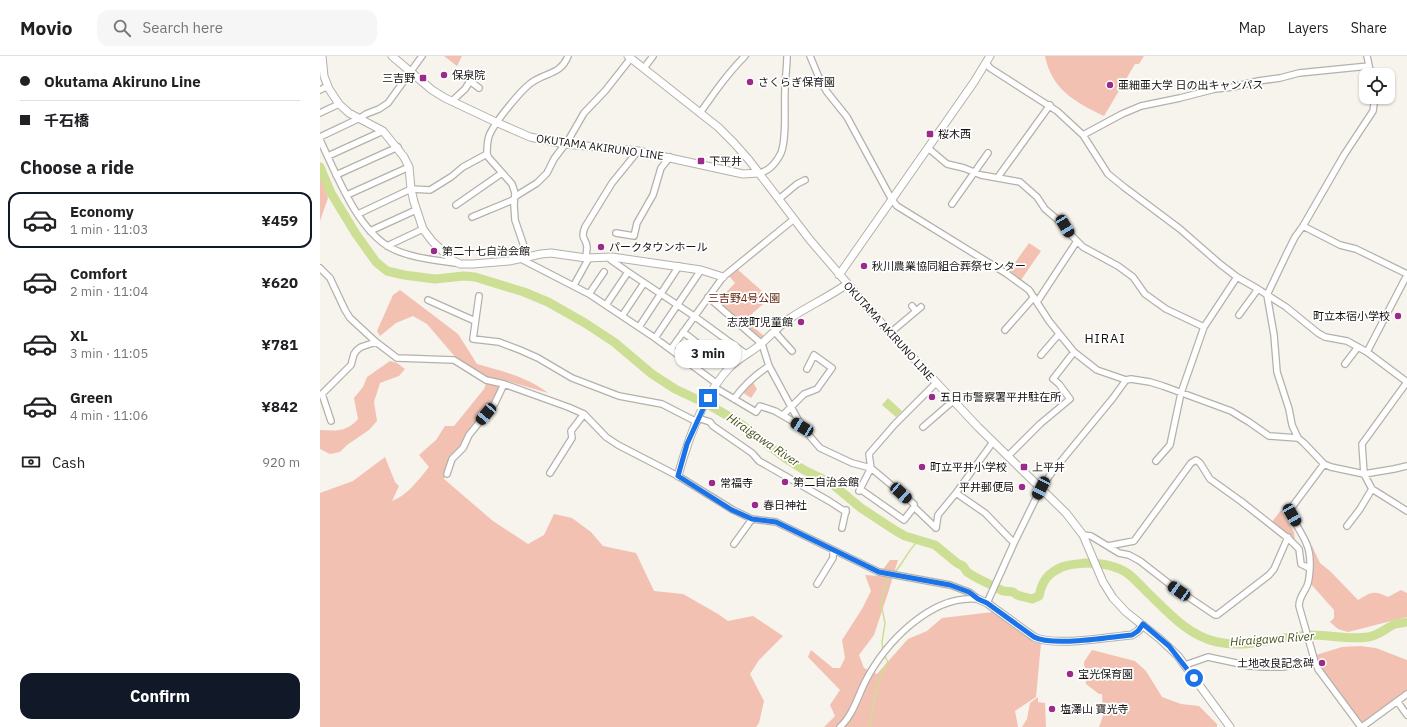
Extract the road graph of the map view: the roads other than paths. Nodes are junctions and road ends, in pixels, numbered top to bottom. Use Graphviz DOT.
graph roads {
  1 [pos="322,56"];
  2 [pos="392,56"];
  3 [pos="422,56"];
  4 [pos="568,56"];
  5 [pos="653,56"];
  6 [pos="745,56"];
  7 [pos="787,56"];
  8 [pos="810,56"];
  9 [pos="990,56"];
  10 [pos="1368,56"];
  11 [pos="629,57"];
  12 [pos="981,57"];
  13 [pos="986,63"];
  14 [pos="1369,66"];
  15 [pos="644,68"];
  16 [pos="410,72"];
  17 [pos="474,75"];
  18 [pos="470,81"];
  19 [pos="328,86"];
  20 [pos="480,88"];
  21 [pos="320,90"];
  22 [pos="452,101"];
  23 [pos="339,104"];
  24 [pos="1374,104"];
  25 [pos="1050,105"];
  26 [pos="320,112"];
  27 [pos="700,113"];
  28 [pos="360,118"];
  29 [pos="498,123"];
  30 [pos="383,131"];
  31 [pos="320,136"];
  32 [pos="1083,136"];
  33 [pos="320,140"];
  34 [pos="565,144"];
  35 [pos="398,147"];
  36 [pos="928,148"];
  37 [pos="638,151"];
  38 [pos="988,153"];
  39 [pos="487,154"];
  40 [pos="328,156"];
  41 [pos="670,157"];
  42 [pos="409,167"];
  43 [pos="502,172"];
  44 [pos="758,172"];
  45 [pos="974,172"];
  46 [pos="336,175"];
  47 [pos="998,177"];
  48 [pos="805,180"];
  49 [pos="411,189"];
  50 [pos="347,195"];
  51 [pos="516,196"];
  52 [pos="779,199"];
  53 [pos="892,200"];
  54 [pos="952,204"];
  55 [pos="456,205"];
  56 [pos="416,210"];
  57 [pos="358,214"];
  58 [pos="472,217"];
  59 [pos="794,219"];
  60 [pos="1303,226"];
  61 [pos="423,229"];
  62 [pos="370,231"];
  63 [pos="616,233"];
  64 [pos="1077,241"];
  65 [pos="387,246"];
  66 [pos="524,258"];
  67 [pos="588,258"];
  68 [pos="611,260"];
  69 [pos="460,264"];
  70 [pos="679,266"];
  71 [pos="320,268"];
  72 [pos="701,270"];
  73 [pos="604,272"];
  74 [pos="628,272"];
  75 [pos="1407,274"];
  76 [pos="839,275"];
  77 [pos="723,277"];
  78 [pos="1237,277"];
  79 [pos="644,283"];
  80 [pos="847,284"];
  81 [pos="574,285"];
  82 [pos="1258,289"];
  83 [pos="590,294"];
  84 [pos="661,294"];
  85 [pos="1267,295"];
  86 [pos="479,296"];
  87 [pos="708,297"];
  88 [pos="428,300"];
  89 [pos="1035,300"];
  90 [pos="606,305"];
  91 [pos="677,305"];
  92 [pos="916,308"];
  93 [pos="1239,315"];
  94 [pos="622,316"];
  95 [pos="694,316"];
  96 [pos="475,321"];
  97 [pos="639,327"];
  98 [pos="1204,327"];
  99 [pos="1005,330"];
  100 [pos="774,331"];
  101 [pos="683,332"];
  102 [pos="890,334"];
  103 [pos="1059,334"];
  104 [pos="655,338"];
  105 [pos="376,342"];
  106 [pos="762,344"];
  107 [pos="1358,347"];
  108 [pos="671,349"];
  109 [pos="792,351"];
  110 [pos="1074,352"];
  111 [pos="1367,352"];
  112 [pos="746,354"];
  113 [pos="1041,355"];
  114 [pos="1345,364"];
  115 [pos="768,366"];
  116 [pos="729,368"];
  117 [pos="807,369"];
  118 [pos="1126,380"];
  119 [pos="1407,382"];
  120 [pos="936,383"];
  121 [pos="504,384"];
  122 [pos="715,385"];
  123 [pos="1181,393"];
  124 [pos="734,399"];
  125 [pos="954,401"];
  126 [pos="791,407"];
  127 [pos="584,414"];
  128 [pos="783,415"];
  129 [pos="698,419"];
  130 [pos="331,421"];
  131 [pos="802,427"];
  132 [pos="923,427"];
  133 [pos="1298,438"];
  134 [pos="993,442"];
  135 [pos="1008,456"];
  136 [pos="1156,461"];
  137 [pos="1324,464"];
  138 [pos="1407,466"];
  139 [pos="871,468"];
  140 [pos="550,473"];
  141 [pos="447,474"];
  142 [pos="1364,474"];
  143 [pos="678,476"];
  144 [pos="1041,488"];
  145 [pos="1372,489"];
  146 [pos="956,493"];
  147 [pos="914,507"];
  148 [pos="1407,512"];
  149 [pos="752,519"];
  150 [pos="1347,526"];
  151 [pos="842,528"];
  152 [pos="1083,536"];
  153 [pos="1288,537"];
  154 [pos="1014,543"];
  155 [pos="734,544"];
  156 [pos="1108,546"];
  157 [pos="833,550"];
  158 [pos="1309,568"];
  159 [pos="817,584"];
  160 [pos="978,599"];
  161 [pos="989,599"];
  162 [pos="1143,624"];
  163 [pos="1314,659"];
  164 [pos="1185,665"];
  165 [pos="1407,694"];
  166 [pos="1397,701"];
  167 [pos="1407,715"];
  168 [pos="840,727"];
  169 [pos="1230,727"];
  170 [pos="1362,727"];
  1 -- 19 [label="main road"];
  2 -- 16 [label="main road, OKUTAMA AKIRUNO LINE"];
  3 -- 16 [label="street"];
  4 -- 29 [label="street"];
  5 -- 15 [label="street"];
  6 -- 27 [label="street"];
  7 -- 44 [label="street"];
  8 -- 53 [label="street"];
  9 -- 13 [label="main road"];
  10 -- 14 [label="street"];
  11 -- 15 [label="main road, OKUTAMA AKIRUNO LINE"];
  11 -- 34 [label="street"];
  12 -- 13 [label="main road"];
  13 -- 25 [label="street"];
  13 -- 36 [label="main road"];
  14 -- 32 [label="street"];
  15 -- 27 [label="main road, OKUTAMA AKIRUNO LINE"];
  16 -- 22 [label="main road, OKUTAMA AKIRUNO LINE"];
  16 -- 28 [label="street"];
  17 -- 18 [label="street"];
  18 -- 20 [label="street"];
  18 -- 22 [label="street"];
  19 -- 21 [label="street"];
  19 -- 23 [label="main road"];
  22 -- 29 [label="main road, OKUTAMA AKIRUNO LINE"];
  23 -- 26 [label="street"];
  23 -- 28 [label="main road"];
  24 -- 60 [label="street"];
  25 -- 32 [label="street"];
  25 -- 47 [label="street"];
  27 -- 44 [label="main road, OKUTAMA AKIRUNO LINE"];
  28 -- 30 [label="main road"];
  28 -- 31 [label="street"];
  29 -- 34 [label="main road, OKUTAMA AKIRUNO LINE"];
  29 -- 39 [label="street"];
  30 -- 35 [label="main road"];
  30 -- 40 [label="street"];
  32 -- 78 [label="street"];
  33 -- 40 [label="street"];
  34 -- 37 [label="main road, OKUTAMA AKIRUNO LINE"];
  34 -- 51 [label="street"];
  35 -- 42 [label="main road"];
  35 -- 46 [label="street"];
  36 -- 45 [label="street"];
  36 -- 53 [label="main road"];
  37 -- 41 [label="main road, OKUTAMA AKIRUNO LINE"];
  37 -- 67 [label="street"];
  38 -- 45 [label="street"];
  39 -- 43 [label="street"];
  39 -- 49 [label="street"];
  40 -- 46 [label="street"];
  41 -- 44 [label="main road, OKUTAMA AKIRUNO LINE"];
  41 -- 63 [label="street"];
  42 -- 49 [label="main road"];
  42 -- 50 [label="street"];
  43 -- 51 [label="street"];
  43 -- 55 [label="street"];
  44 -- 52 [label="main road, OKUTAMA AKIRUNO LINE"];
  45 -- 47 [label="street"];
  45 -- 54 [label="street"];
  46 -- 50 [label="street"];
  47 -- 64 [label="street"];
  48 -- 52 [label="street"];
  49 -- 56 [label="main road"];
  49 -- 57 [label="street"];
  50 -- 57 [label="street"];
  51 -- 58 [label="street"];
  51 -- 66 [label="street"];
  52 -- 59 [label="main road, OKUTAMA AKIRUNO LINE"];
  53 -- 76 [label="main road"];
  53 -- 89 [label="street"];
  56 -- 61 [label="main road"];
  56 -- 62 [label="street"];
  57 -- 62 [label="street"];
  59 -- 76 [label="main road, OKUTAMA AKIRUNO LINE"];
  59 -- 77 [label="street"];
  60 -- 75 [label="street"];
  60 -- 85 [label="street"];
  61 -- 65 [label="street"];
  61 -- 69 [label="main road"];
  62 -- 65 [label="street"];
  64 -- 89 [label="street"];
  64 -- 98 [label="street"];
  65 -- 69 [label="street"];
  66 -- 67 [label="main road"];
  66 -- 69 [label="main road"];
  66 -- 81 [label="street"];
  67 -- 68 [label="main road"];
  67 -- 81 [label="street"];
  68 -- 70 [label="main road"];
  68 -- 74 [label="street"];
  70 -- 72 [label="main road"];
  70 -- 84 [label="street"];
  71 -- 105 [label="street"];
  72 -- 77 [label="main road"];
  72 -- 91 [label="street"];
  73 -- 83 [label="street"];
  74 -- 79 [label="street"];
  74 -- 90 [label="street"];
  75 -- 111 [label="street"];
  76 -- 80 [label="main road, OKUTAMA AKIRUNO LINE"];
  77 -- 87 [label="street"];
  78 -- 82 [label="street"];
  78 -- 98 [label="street"];
  79 -- 84 [label="street"];
  79 -- 94 [label="street"];
  80 -- 100 [label="main road"];
  80 -- 102 [label="main road, OKUTAMA AKIRUNO LINE"];
  81 -- 83 [label="street"];
  82 -- 85 [label="street"];
  82 -- 93 [label="street"];
  83 -- 90 [label="street"];
  84 -- 91 [label="street"];
  84 -- 97 [label="street"];
  85 -- 107 [label="street"];
  85 -- 133 [label="street"];
  86 -- 96 [label="street"];
  87 -- 95 [label="street"];
  87 -- 106 [label="street"];
  88 -- 96 [label="street"];
  89 -- 99 [label="street"];
  89 -- 103 [label="street"];
  90 -- 94 [label="street"];
  91 -- 95 [label="street"];
  91 -- 104 [label="street"];
  92 -- 102 [label="street"];
  94 -- 97 [label="street"];
  95 -- 101 [label="street"];
  95 -- 112 [label="street"];
  96 -- 129 [label="street"];
  97 -- 104 [label="street"];
  98 -- 123 [label="street"];
  100 -- 106 [label="main road"];
  100 -- 109 [label="street"];
  101 -- 108 [label="street"];
  101 -- 116 [label="street"];
  102 -- 120 [label="main road, OKUTAMA AKIRUNO LINE"];
  103 -- 110 [label="street"];
  103 -- 113 [label="street"];
  104 -- 108 [label="street"];
  105 -- 121 [label="street"];
  105 -- 130 [label="street"];
  106 -- 112 [label="main road"];
  106 -- 115 [label="street"];
  107 -- 111 [label="street"];
  107 -- 114 [label="street"];
  108 -- 122 [label="street"];
  110 -- 118 [label="street"];
  110 -- 135 [label="street"];
  111 -- 119 [label="street"];
  112 -- 116 [label="main road"];
  115 -- 124 [label="street"];
  115 -- 126 [label="street"];
  116 -- 122 [label="main road"];
  117 -- 126 [label="street"];
  118 -- 123 [label="street"];
  118 -- 144 [label="street"];
  119 -- 142 [label="street"];
  120 -- 125 [label="main road, OKUTAMA AKIRUNO LINE"];
  120 -- 139 [label="street"];
  121 -- 127 [label="street"];
  121 -- 141 [label="street"];
  122 -- 124 [label="street"];
  122 -- 129 [label="main road"];
  123 -- 133 [label="street"];
  123 -- 136 [label="street"];
  124 -- 128 [label="street"];
  125 -- 132 [label="street"];
  125 -- 134 [label="main road, OKUTAMA AKIRUNO LINE"];
  126 -- 128 [label="street"];
  126 -- 131 [label="street"];
  127 -- 140 [label="street"];
  127 -- 143 [label="street"];
  128 -- 131 [label="street"];
  129 -- 143 [label="main road"];
  129 -- 151 [label="street"];
  131 -- 139 [label="street"];
  133 -- 137 [label="street"];
  134 -- 135 [label="main road, OKUTAMA AKIRUNO LINE"];
  134 -- 146 [label="street"];
  135 -- 144 [label="main road, OKUTAMA AKIRUNO LINE"];
  137 -- 142 [label="street"];
  137 -- 158 [label="street"];
  138 -- 142 [label="street"];
  139 -- 147 [label="street"];
  139 -- 147 [label="street"];
  142 -- 145 [label="street"];
  143 -- 149 [label="street"];
  144 -- 152 [label="main road, OKUTAMA AKIRUNO LINE"];
  144 -- 154 [label="street"];
  145 -- 148 [label="street"];
  145 -- 150 [label="street"];
  146 -- 147 [label="street"];
  146 -- 154 [label="street"];
  149 -- 155 [label="street"];
  149 -- 157 [label="street"];
  152 -- 156 [label="street"];
  152 -- 162 [label="main road, OKUTAMA AKIRUNO LINE"];
  153 -- 156 [label="street"];
  153 -- 156 [label="street"];
  153 -- 158 [label="street"];
  154 -- 161 [label="street"];
  157 -- 159 [label="street"];
  157 -- 160 [label="street"];
  158 -- 163 [label="street"];
  160 -- 161 [label="main road"];
  160 -- 168 [label="street"];
  161 -- 162 [label="main road"];
  162 -- 164 [label="main road"];
  163 -- 164 [label="street"];
  163 -- 170 [label="street"];
  164 -- 169 [label="main road"];
  165 -- 166 [label="street"];
  166 -- 167 [label="street"];
  166 -- 170 [label="street"];
}
